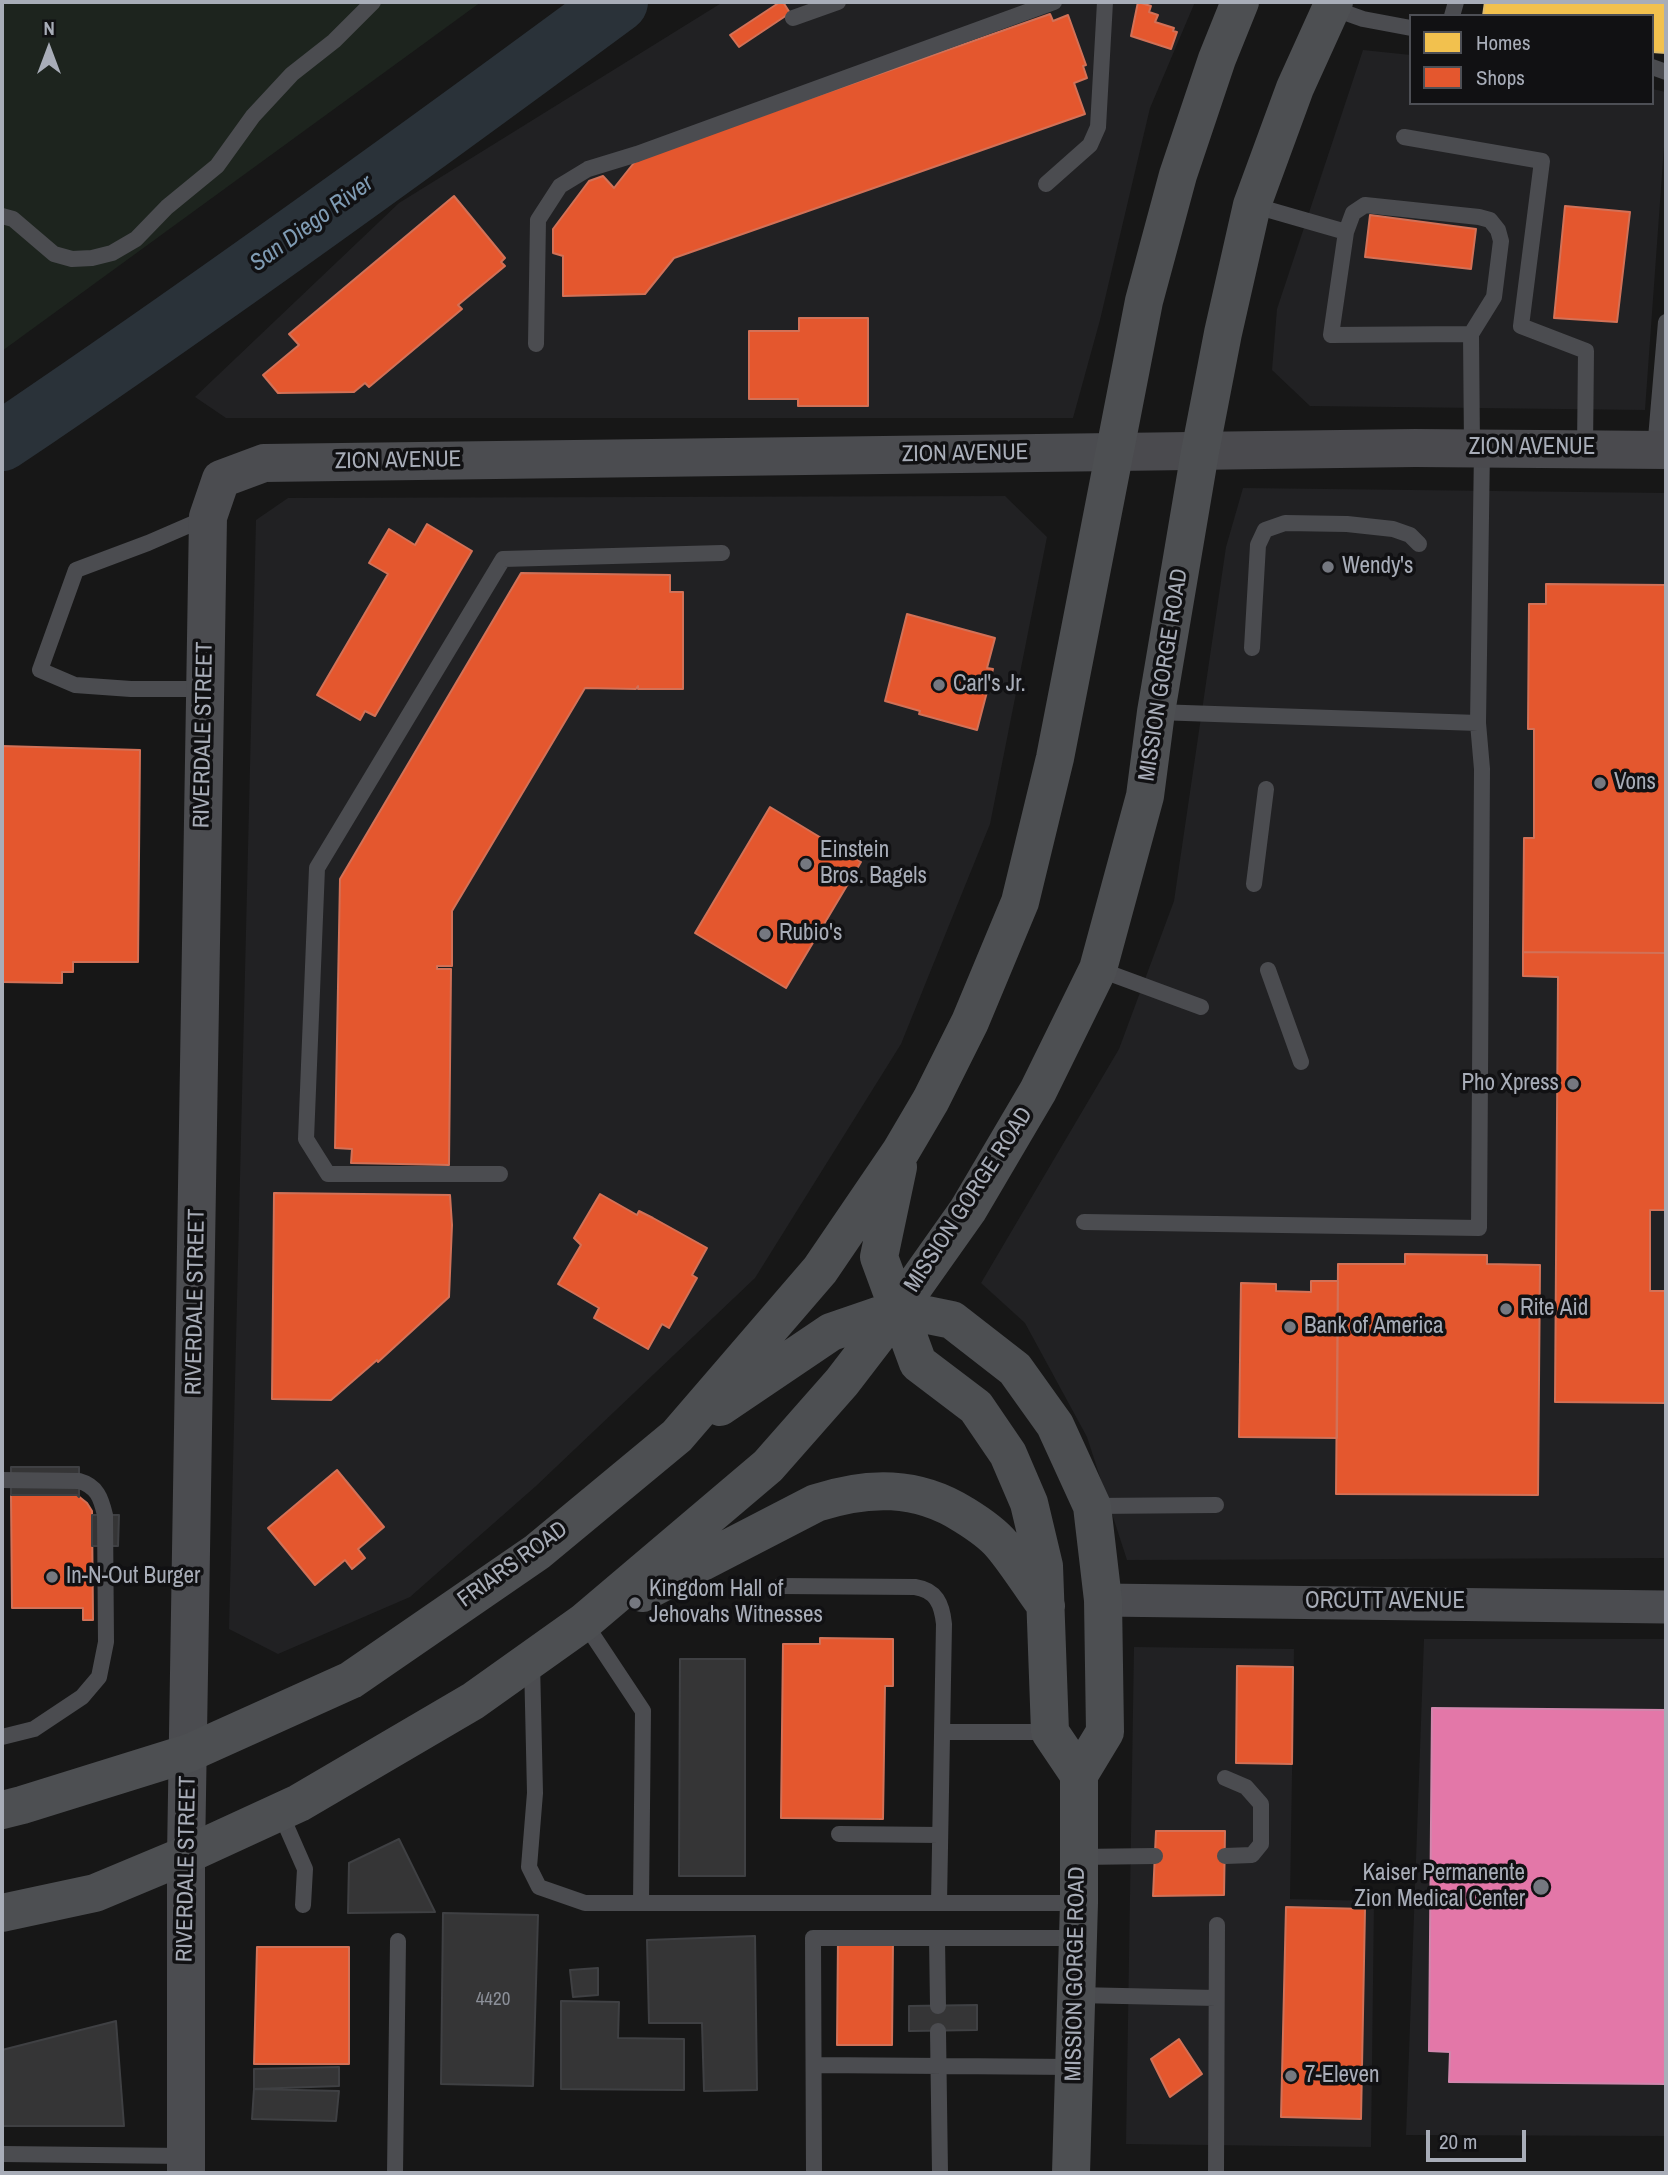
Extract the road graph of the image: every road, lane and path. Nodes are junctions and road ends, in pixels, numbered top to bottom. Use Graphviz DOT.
graph roads {
  1 [pos="373,2"];
  2 [pos="838,2"];
  3 [pos="1054,2"];
  4 [pos="1105,2"];
  5 [pos="1239,2"];
  6 [pos="1332,5"];
  7 [pos="793,18"];
  8 [pos="1409,28"];
  9 [pos="1404,137"];
  10 [pos="1046,184"];
  11 [pos="1252,205"];
  12 [pos="2,216"];
  13 [pos="1346,232"];
  14 [pos="1666,323"];
  15 [pos="1471,334"];
  16 [pos="536,344"];
  17 [pos="1477,448"];
  18 [pos="1585,449"];
  19 [pos="1661,450"];
  20 [pos="1115,452"];
  21 [pos="1200,452"];
  22 [pos="264,463"];
  23 [pos="208,517"];
  24 [pos="1419,544"];
  25 [pos="722,553"];
  26 [pos="1252,648"];
  27 [pos="205,689"];
  28 [pos="1156,712"];
  29 [pos="1478,723"];
  30 [pos="1266,789"];
  31 [pos="1254,884"];
  32 [pos="1098,969"];
  33 [pos="1268,970"];
  34 [pos="1201,1007"];
  35 [pos="1301,1062"];
  36 [pos="901,1151"];
  37 [pos="500,1174"];
  38 [pos="1084,1222"];
  39 [pos="898,1309"];
  40 [pos="677,1436"];
  41 [pos="2,1480"];
  42 [pos="1216,1505"];
  43 [pos="1092,1506"];
  44 [pos="780,1586"];
  45 [pos="1103,1600"];
  46 [pos="1046,1606"];
  47 [pos="1666,1607"];
  48 [pos="584,1622"];
  49 [pos="532,1659"];
  50 [pos="943,1732"];
  51 [pos="1050,1732"];
  52 [pos="2,1737"];
  53 [pos="189,1753"];
  54 [pos="1079,1775"];
  55 [pos="1225,1778"];
  56 [pos="2,1810"];
  57 [pos="280,1812"];
  58 [pos="839,1834"];
  59 [pos="940,1835"];
  60 [pos="186,1855"];
  61 [pos="1155,1856"];
  62 [pos="1225,1856"];
  63 [pos="1079,1857"];
  64 [pos="641,1903"];
  65 [pos="939,1903"];
  66 [pos="303,1905"];
  67 [pos="2,1913"];
  68 [pos="1078,1921"];
  69 [pos="1217,1925"];
  70 [pos="937,1938"];
  71 [pos="398,1941"];
  72 [pos="1076,1995"];
  73 [pos="1216,1998"];
  74 [pos="938,2006"];
  75 [pos="938,2031"];
  76 [pos="814,2065"];
  77 [pos="938,2066"];
  78 [pos="1074,2067"];
  79 [pos="2,2154"];
  80 [pos="186,2164"];
  81 [pos="395,2173"];
  82 [pos="814,2173"];
  83 [pos="940,2173"];
  84 [pos="1071,2173"];
  85 [pos="1216,2173"];
  1 -- 12 [label="lane"];
  2 -- 7 [label="lane"];
  3 -- 16 [label="lane"];
  4 -- 10 [label="lane"];
  5 -- 20 [label="main road"];
  6 -- 8 [label="lane"];
  6 -- 11 [label="main road, MISSION GORGE ROAD"];
  9 -- 18 [label="lane"];
  11 -- 13 [label="lane"];
  11 -- 21 [label="main road, MISSION GORGE ROAD"];
  13 -- 15 [label="lane"];
  13 -- 15 [label="lane"];
  14 -- 19 [label="lane"];
  15 -- 17 [label="lane"];
  17 -- 18 [label="main road, ZION AVENUE"];
  17 -- 21 [label="main road, ZION AVENUE"];
  17 -- 29 [label="lane"];
  18 -- 19 [label="main road, ZION AVENUE"];
  20 -- 21 [label="main road, ZION AVENUE"];
  20 -- 22 [label="street, ZION AVENUE"];
  20 -- 36 [label="main road"];
  21 -- 28 [label="main road, MISSION GORGE ROAD"];
  22 -- 23 [label="street, RIVERDALE STREET"];
  23 -- 27 [label="street, RIVERDALE STREET"];
  23 -- 27 [label="lane"];
  24 -- 26 [label="lane"];
  25 -- 37 [label="lane"];
  27 -- 53 [label="street, RIVERDALE STREET"];
  28 -- 29 [label="lane"];
  28 -- 32 [label="main road, MISSION GORGE ROAD"];
  29 -- 38 [label="lane"];
  30 -- 31 [label="lane"];
  32 -- 34 [label="lane"];
  32 -- 39 [label="main road, MISSION GORGE ROAD"];
  33 -- 35 [label="lane"];
  36 -- 39 [label="main road"];
  36 -- 40 [label="main road, FRIARS ROAD"];
  39 -- 40 [label="main road"];
  39 -- 43 [label="main road, MISSION GORGE ROAD"];
  39 -- 46 [label="main road, MISSION GORGE ROAD"];
  39 -- 48 [label="main road"];
  40 -- 53 [label="main road, FRIARS ROAD"];
  41 -- 52 [label="lane"];
  42 -- 43 [label="lane"];
  43 -- 45 [label="main road, MISSION GORGE ROAD"];
  44 -- 50 [label="lane"];
  45 -- 47 [label="street, ORCUTT AVENUE"];
  45 -- 54 [label="main road, MISSION GORGE ROAD"];
  46 -- 48 [label="main road"];
  46 -- 51 [label="main road, MISSION GORGE ROAD"];
  48 -- 49 [label="main road"];
  48 -- 64 [label="lane"];
  49 -- 57 [label="main road"];
  49 -- 64 [label="lane"];
  50 -- 51 [label="lane"];
  50 -- 59 [label="lane"];
  51 -- 54 [label="main road"];
  53 -- 56 [label="main road, FRIARS ROAD"];
  53 -- 60 [label="street, RIVERDALE STREET"];
  54 -- 63 [label="main road, MISSION GORGE ROAD"];
  55 -- 62 [label="lane"];
  57 -- 60 [label="main road"];
  57 -- 66 [label="lane"];
  58 -- 59 [label="lane"];
  59 -- 65 [label="lane"];
  60 -- 67 [label="main road"];
  60 -- 80 [label="street, RIVERDALE STREET"];
  61 -- 63 [label="lane"];
  63 -- 68 [label="main road, MISSION GORGE ROAD"];
  64 -- 65 [label="lane"];
  65 -- 68 [label="lane"];
  68 -- 70 [label="lane"];
  68 -- 72 [label="main road, MISSION GORGE ROAD"];
  69 -- 73 [label="lane"];
  70 -- 74 [label="lane"];
  70 -- 76 [label="lane"];
  71 -- 81 [label="lane"];
  72 -- 73 [label="lane"];
  72 -- 78 [label="main road, MISSION GORGE ROAD"];
  73 -- 85 [label="lane"];
  75 -- 77 [label="lane"];
  76 -- 77 [label="lane"];
  76 -- 82 [label="lane"];
  77 -- 78 [label="lane"];
  77 -- 83 [label="lane"];
  78 -- 84 [label="main road, MISSION GORGE ROAD"];
  79 -- 80 [label="lane"];
}
